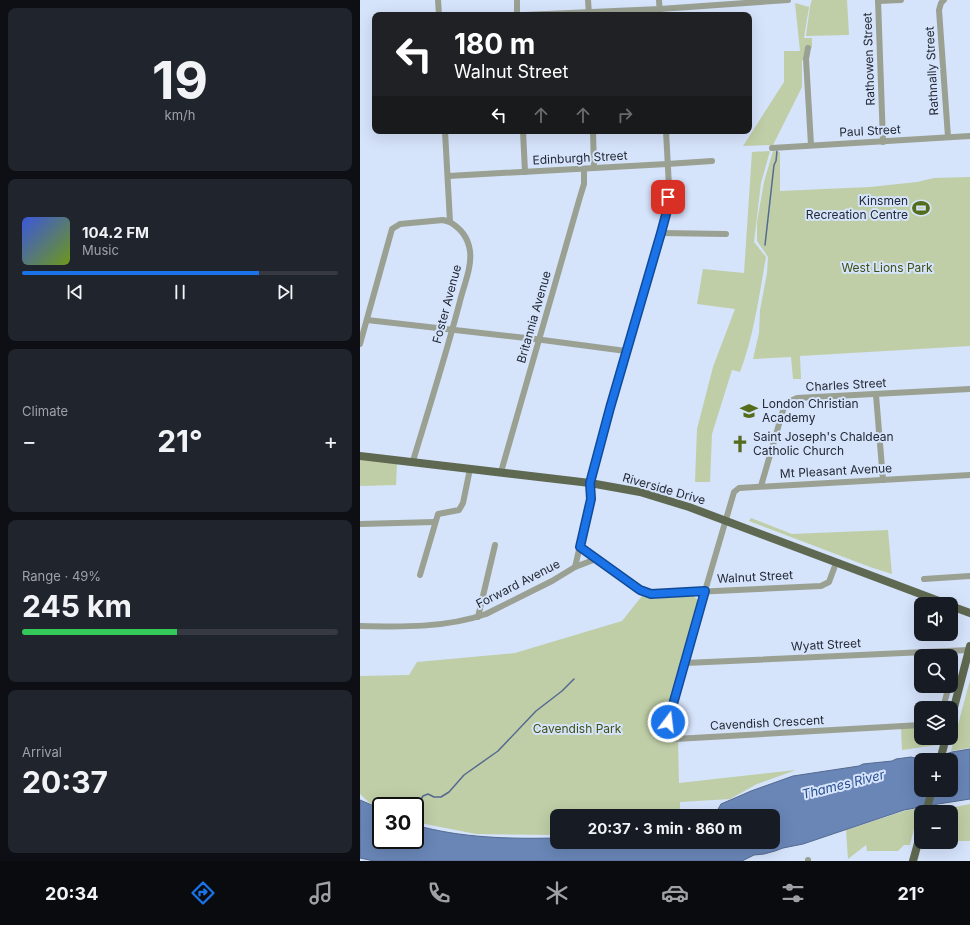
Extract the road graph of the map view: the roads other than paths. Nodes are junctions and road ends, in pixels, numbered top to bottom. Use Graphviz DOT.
graph roads {
  1 [pos="438,0"];
  2 [pos="517,0"];
  3 [pos="588,0"];
  4 [pos="659,0"];
  5 [pos="788,0"];
  6 [pos="901,0"];
  7 [pos="878,1"];
  8 [pos="943,1"];
  9 [pos="439,12"];
  10 [pos="517,12"];
  11 [pos="588,12"];
  12 [pos="660,12"];
  13 [pos="808,48"];
  14 [pos="445,134"];
  15 [pos="523,134"];
  16 [pos="593,134"];
  17 [pos="666,134"];
  18 [pos="970,136"];
  19 [pos="948,137"];
  20 [pos="883,142"];
  21 [pos="811,145"];
  22 [pos="772,148"];
  23 [pos="712,161"];
  24 [pos="667,164"];
  25 [pos="594,168"];
  26 [pos="584,169"];
  27 [pos="525,172"];
  28 [pos="448,176"];
  29 [pos="450,222"];
  30 [pos="661,233"];
  31 [pos="726,234"];
  32 [pos="367,320"];
  33 [pos="452,329"];
  34 [pos="539,339"];
  35 [pos="360,344"];
  36 [pos="626,351"];
  37 [pos="970,389"];
  38 [pos="876,395"];
  39 [pos="360,456"];
  40 [pos="413,461"];
  41 [pos="470,469"];
  42 [pos="501,472"];
  43 [pos="970,475"];
  44 [pos="882,480"];
  45 [pos="590,483"];
  46 [pos="761,486"];
  47 [pos="725,521"];
  48 [pos="435,522"];
  49 [pos="360,524"];
  50 [pos="495,546"];
  51 [pos="580,547"];
  52 [pos="596,559"];
  53 [pos="836,563"];
  54 [pos="575,567"];
  55 [pos="420,575"];
  56 [pos="970,576"];
  57 [pos="924,579"];
  58 [pos="705,591"];
  59 [pos="928,597"];
  60 [pos="958,609"];
  61 [pos="970,613"];
  62 [pos="478,617"];
  63 [pos="360,626"];
  64 [pos="970,648"];
  65 [pos="958,650"];
  66 [pos="914,654"];
  67 [pos="685,663"];
  68 [pos="956,701"];
  69 [pos="914,725"];
  70 [pos="916,849"];
  71 [pos="913,861"];
  1 -- 9 [label="street"];
  2 -- 10 [label="street"];
  3 -- 11 [label="street"];
  4 -- 12 [label="street"];
  5 -- 12 [label="street"];
  6 -- 7 [label="street"];
  7 -- 20 [label="street, Rathowen Street"];
  8 -- 19 [label="street, Rathnally Street"];
  13 -- 21 [label="street"];
  14 -- 28 [label="street"];
  15 -- 27 [label="street"];
  16 -- 25 [label="street"];
  17 -- 24 [label="street, Forward Avenue"];
  18 -- 19 [label="street, Paul Street"];
  19 -- 20 [label="street, Paul Street"];
  20 -- 21 [label="street, Paul Street"];
  21 -- 22 [label="street, Paul Street"];
  23 -- 24 [label="street, Edinburgh Street"];
  24 -- 25 [label="street, Edinburgh Street"];
  24 -- 30 [label="street, Forward Avenue"];
  25 -- 26 [label="street, Edinburgh Street"];
  26 -- 27 [label="street, Edinburgh Street"];
  26 -- 34 [label="street, Britannia Avenue"];
  27 -- 28 [label="street, Edinburgh Street"];
  28 -- 29 [label="street"];
  29 -- 32 [label="street"];
  29 -- 33 [label="street, Foster Avenue"];
  30 -- 31 [label="street"];
  30 -- 36 [label="street, Forward Avenue"];
  32 -- 33 [label="street"];
  32 -- 35 [label="street"];
  33 -- 34 [label="street"];
  33 -- 40 [label="street, Foster Avenue"];
  34 -- 36 [label="street"];
  34 -- 42 [label="street, Britannia Avenue"];
  36 -- 45 [label="street, Forward Avenue"];
  37 -- 38 [label="street, Charles Street"];
  38 -- 44 [label="street"];
  38 -- 46 [label="street, Charles Street"];
  39 -- 40 [label="main road, Riverside Drive"];
  40 -- 41 [label="main road, Riverside Drive"];
  41 -- 42 [label="main road, Riverside Drive"];
  41 -- 48 [label="street"];
  42 -- 45 [label="main road, Riverside Drive"];
  43 -- 44 [label="street, Mt Pleasant Avenue"];
  44 -- 46 [label="street, Mt Pleasant Avenue"];
  45 -- 47 [label="main road, Riverside Drive"];
  45 -- 51 [label="street, Forward Avenue"];
  46 -- 47 [label="street, Mt Pleasant Avenue"];
  47 -- 53 [label="main road, Riverside Drive"];
  47 -- 58 [label="street, Cavendish Crescent"];
  48 -- 49 [label="street"];
  48 -- 55 [label="street"];
  50 -- 62 [label="street"];
  51 -- 52 [label="street, Walnut Street"];
  51 -- 54 [label="street, Forward Avenue"];
  52 -- 54 [label="street"];
  52 -- 58 [label="street, Walnut Street"];
  53 -- 58 [label="street, Walnut Street"];
  53 -- 59 [label="main road, Riverside Drive"];
  54 -- 62 [label="street, Forward Avenue"];
  56 -- 57 [label="street"];
  58 -- 67 [label="street, Cavendish Crescent"];
  60 -- 61 [label="main road"];
  62 -- 63 [label="street, Forward Avenue"];
  64 -- 65 [label="street, Wyatt Street"];
  64 -- 68 [label="main road"];
  66 -- 67 [label="street, Wyatt Street"];
  67 -- 69 [label="street, Cavendish Crescent"];
  70 -- 71 [label="main road"];
}
